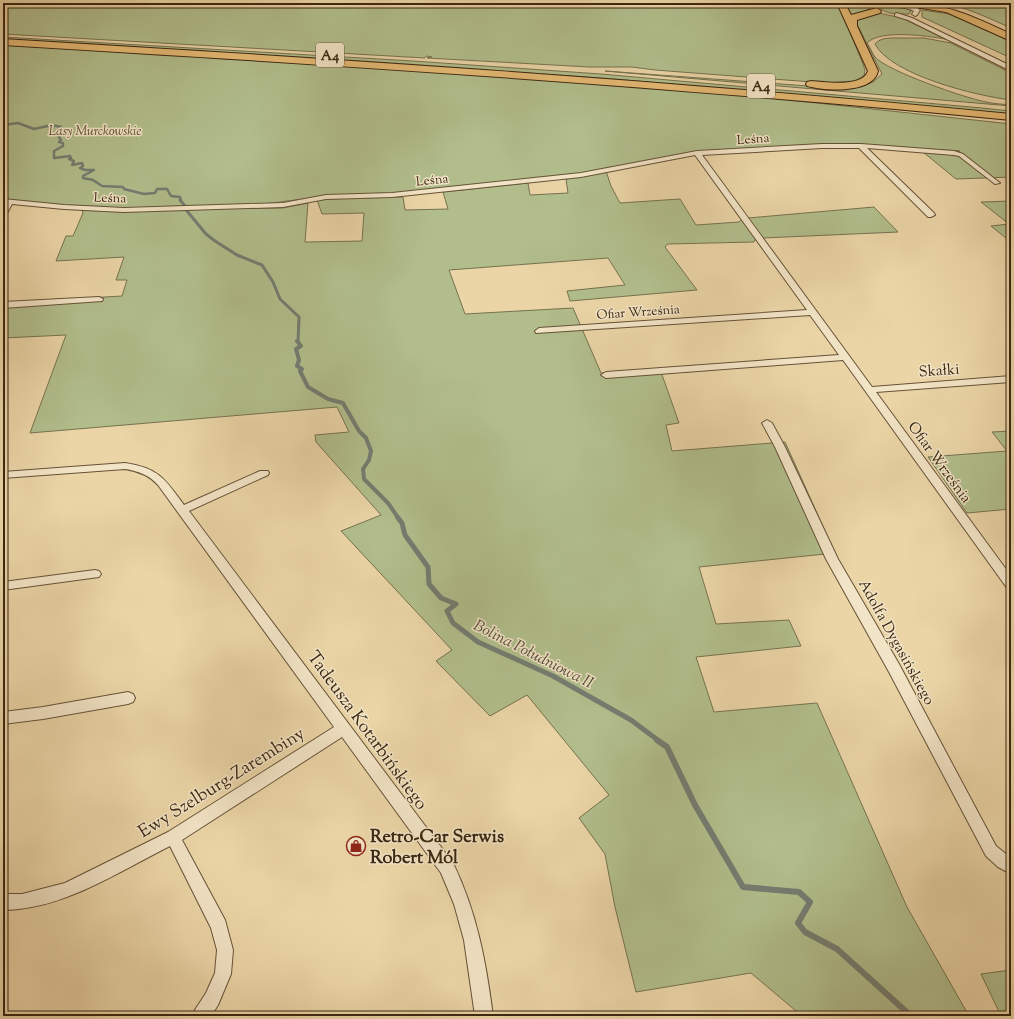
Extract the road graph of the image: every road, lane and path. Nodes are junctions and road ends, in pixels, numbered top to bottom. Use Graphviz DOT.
graph roads {
  1 [pos="841,3"];
  2 [pos="892,3"];
  3 [pos="912,8"];
  4 [pos="881,9"];
  5 [pos="897,15"];
  6 [pos="852,27"];
  7 [pos="3,36"];
  8 [pos="1011,38"];
  9 [pos="3,42"];
  10 [pos="1011,61"];
  11 [pos="511,66"];
  12 [pos="564,68"];
  13 [pos="1011,69"];
  14 [pos="800,83"];
  15 [pos="700,88"];
  16 [pos="1011,109"];
  17 [pos="1011,117"];
  18 [pos="1011,122"];
  19 [pos="861,146"];
  20 [pos="697,153"];
  21 [pos="997,183"];
  22 [pos="6,201"];
  23 [pos="3,212"];
  24 [pos="931,215"];
  25 [pos="99,299"];
  26 [pos="3,305"];
  27 [pos="811,312"];
  28 [pos="539,331"];
  29 [pos="844,357"];
  30 [pos="606,375"];
  31 [pos="1011,378"];
  32 [pos="870,390"];
  33 [pos="767,423"];
  34 [pos="264,472"];
  35 [pos="3,475"];
  36 [pos="182,510"];
  37 [pos="95,574"];
  38 [pos="1011,585"];
  39 [pos="3,586"];
  40 [pos="128,698"];
  41 [pos="3,718"];
  42 [pos="344,728"];
  43 [pos="173,837"];
  44 [pos="1011,866"];
  45 [pos="3,902"];
  46 [pos="200,1016"];
  47 [pos="484,1016"];
  1 -- 6 [label="highway"];
  2 -- 3 [label="street"];
  2 -- 4 [label="street"];
  3 -- 5 [label="street"];
  3 -- 8 [label="highway"];
  3 -- 10 [label="street"];
  4 -- 5 [label="street"];
  4 -- 6 [label="highway"];
  5 -- 13 [label="street"];
  6 -- 14 [label="highway"];
  7 -- 11 [label="highway, A4"];
  9 -- 15 [label="highway, A4"];
  11 -- 12 [label="highway"];
  11 -- 16 [label="highway, A4"];
  15 -- 17 [label="highway, A4"];
  15 -- 18 [label="highway"];
  19 -- 20 [label="street, Leśna"];
  19 -- 21 [label="street, Leśna"];
  19 -- 24 [label="street"];
  20 -- 22 [label="street, Leśna"];
  20 -- 27 [label="street, Ofiar Września"];
  22 -- 23 [label="street"];
  25 -- 26 [label="street"];
  27 -- 28 [label="street, Ofiar Września"];
  27 -- 29 [label="street, Ofiar Września"];
  29 -- 30 [label="street"];
  29 -- 32 [label="street, Ofiar Września"];
  31 -- 32 [label="street, Skałki"];
  32 -- 38 [label="street, Ofiar Września"];
  33 -- 44 [label="street, Adolfa Dygasińskiego"];
  34 -- 36 [label="street"];
  35 -- 36 [label="street, Tadeusza Kotarbińskiego"];
  36 -- 42 [label="street, Tadeusza Kotarbińskiego"];
  37 -- 39 [label="street"];
  40 -- 41 [label="street"];
  42 -- 43 [label="street, Ewy Szelburg-Zarembiny"];
  42 -- 47 [label="street, Tadeusza Kotarbińskiego"];
  43 -- 45 [label="street, Ewy Szelburg-Zarembiny"];
  43 -- 46 [label="street"];
}
